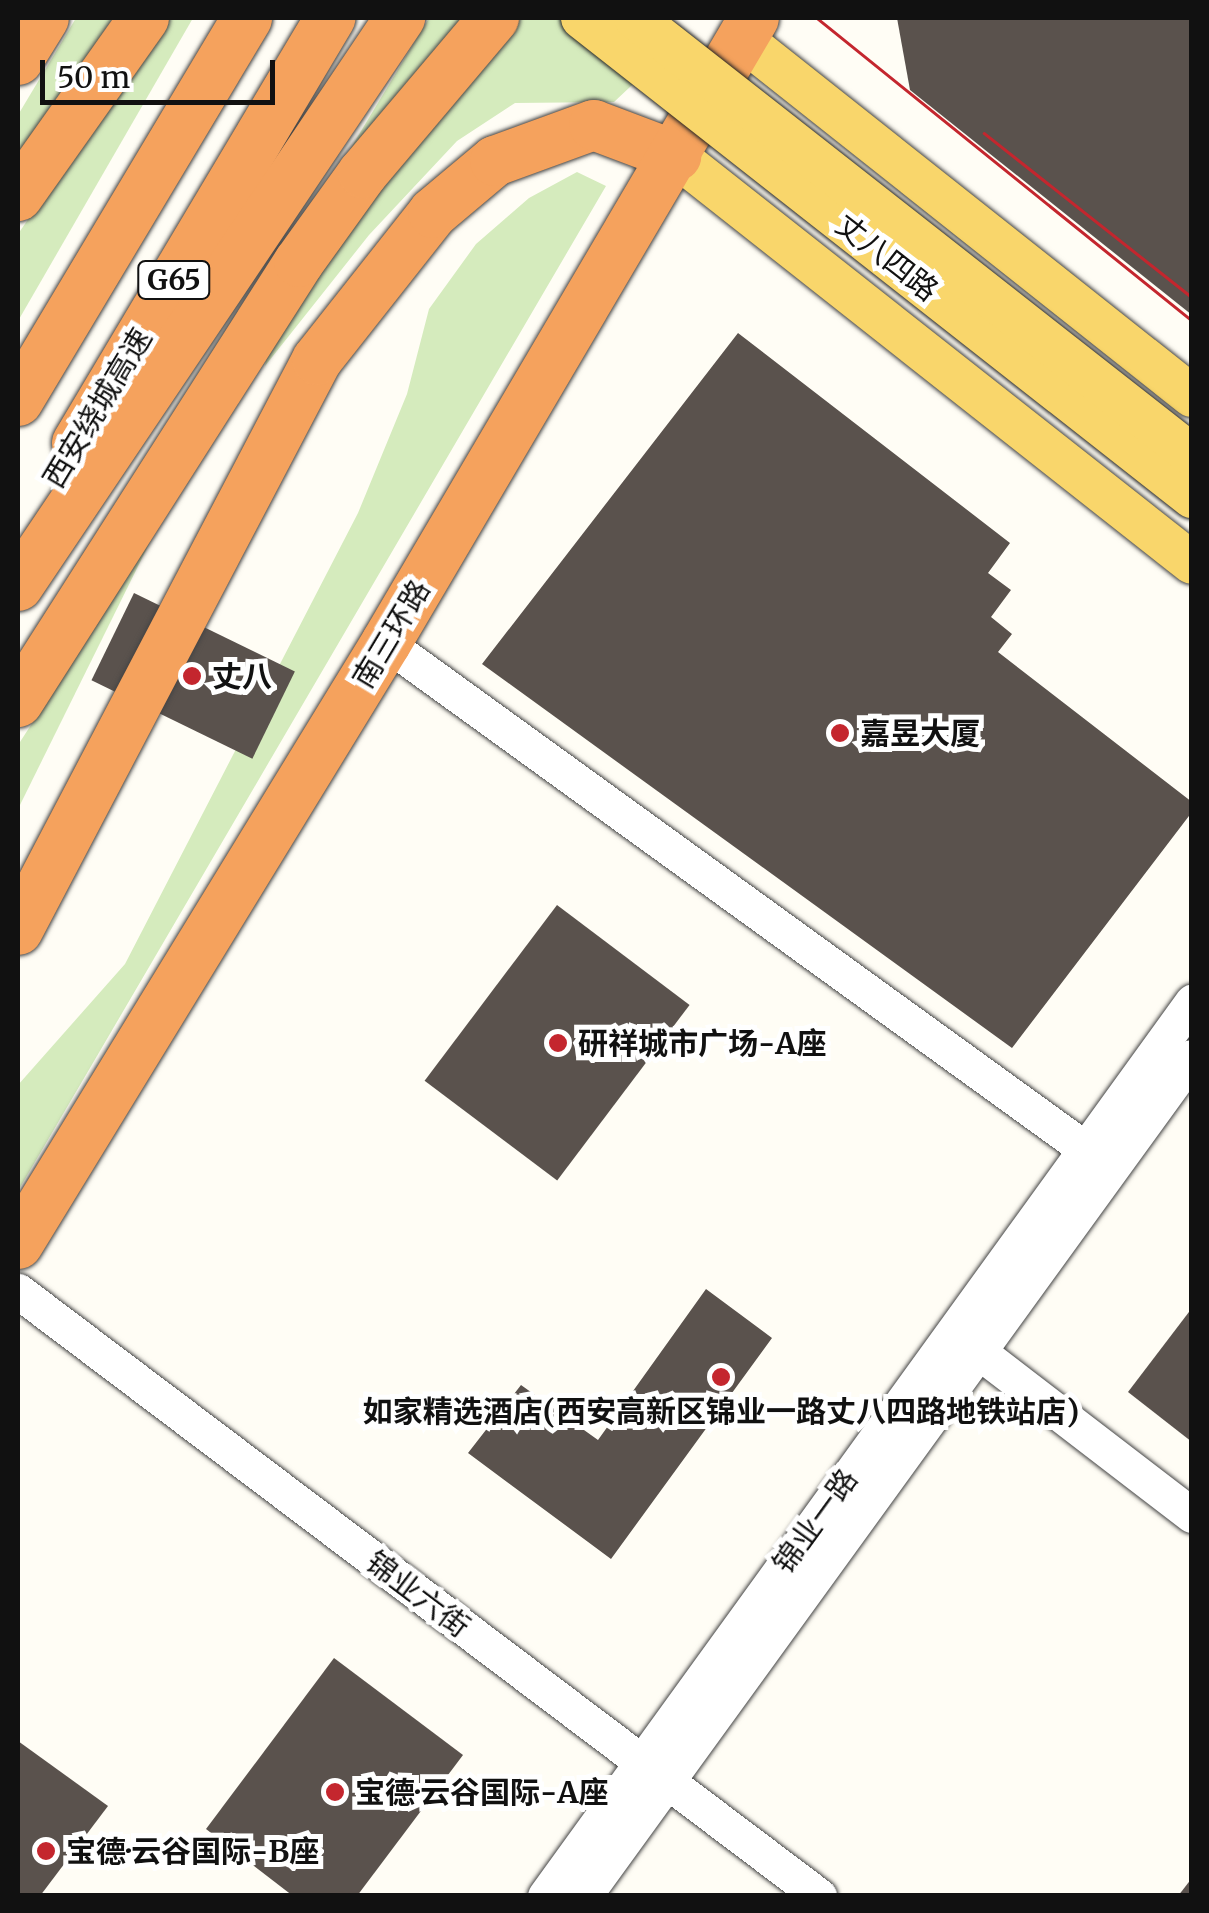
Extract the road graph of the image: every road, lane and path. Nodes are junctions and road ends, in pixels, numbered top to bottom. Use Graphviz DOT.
graph roads {
  1 [pos="44,18"];
  2 [pos="144,18"];
  3 [pos="247,18"];
  4 [pos="330,18"];
  5 [pos="400,18"];
  6 [pos="494,18"];
  7 [pos="582,18"];
  8 [pos="635,18"];
  9 [pos="741,25"];
  10 [pos="18,60"];
  11 [pos="676,156"];
  12 [pos="18,196"];
  13 [pos="1192,396"];
  14 [pos="18,401"];
  15 [pos="1192,454"];
  16 [pos="1192,497"];
  17 [pos="18,541"];
  18 [pos="1192,563"];
  19 [pos="18,586"];
  20 [pos="386,643"];
  21 [pos="18,702"];
  22 [pos="18,930"];
  23 [pos="1192,1002"];
  24 [pos="1192,1056"];
  25 [pos="1084,1148"];
  26 [pos="18,1244"];
  27 [pos="18,1292"];
  28 [pos="965,1342"];
  29 [pos="1192,1514"];
  30 [pos="653,1771"];
  31 [pos="545,1896"];
  32 [pos="584,1896"];
  33 [pos="819,1896"];
  1 -- 10 [label="highway"];
  2 -- 12 [label="highway"];
  3 -- 14 [label="highway, G65"];
  4 -- 17 [label="highway, 西安绕城高速 / G65"];
  5 -- 19 [label="highway"];
  6 -- 21 [label="highway"];
  7 -- 16 [label="main road, 丈八四路, bridge"];
  8 -- 15 [label="main road, 丈八四路, bridge"];
  9 -- 11 [label="highway, 南三环路"];
  9 -- 13 [label="main road"];
  11 -- 18 [label="main road"];
  11 -- 20 [label="highway, 南三环路"];
  11 -- 22 [label="highway"];
  20 -- 25 [label="street"];
  20 -- 26 [label="highway, 南三环路"];
  23 -- 25 [label="street, 锦业一路"];
  24 -- 28 [label="street, 锦业一路"];
  25 -- 28 [label="street, 锦业一路"];
  27 -- 30 [label="street, 锦业六街"];
  28 -- 29 [label="street"];
  28 -- 30 [label="street, 锦业一路"];
  30 -- 31 [label="street, 锦业一路"];
  30 -- 32 [label="street, 锦业一路"];
  30 -- 33 [label="street, 锦业六街"];
}
